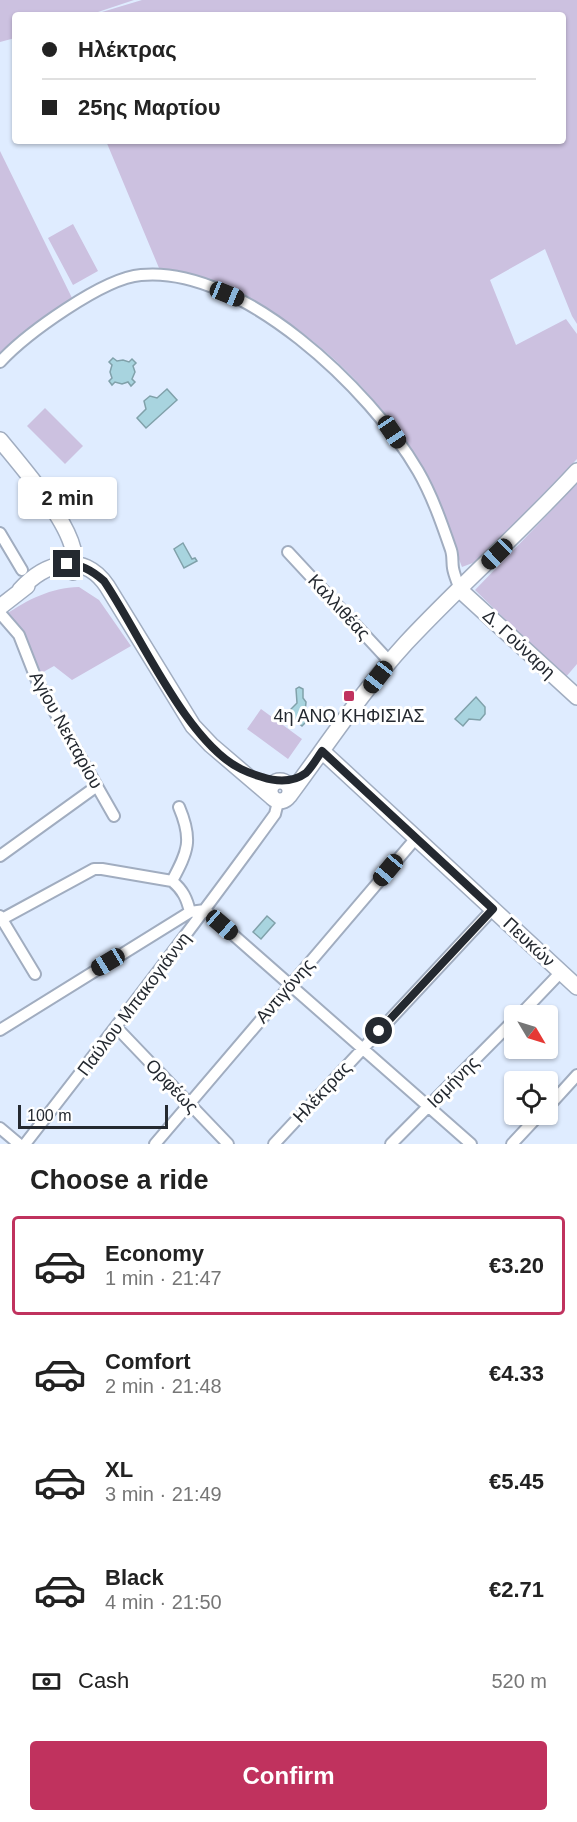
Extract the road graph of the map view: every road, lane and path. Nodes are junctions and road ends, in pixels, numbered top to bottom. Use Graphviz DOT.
graph roads {
  1 [pos="0,362"];
  2 [pos="0,440"];
  3 [pos="577,471"];
  4 [pos="0,533"];
  5 [pos="288,552"];
  6 [pos="75,563"];
  7 [pos="22,570"];
  8 [pos="460,590"];
  9 [pos="113,597"];
  10 [pos="0,607"];
  11 [pos="0,614"];
  12 [pos="390,663"];
  13 [pos="577,697"];
  14 [pos="322,751"];
  15 [pos="239,769"];
  16 [pos="307,772"];
  17 [pos="281,781"];
  18 [pos="97,786"];
  19 [pos="280,799"];
  20 [pos="178,807"];
  21 [pos="114,816"];
  22 [pos="416,838"];
  23 [pos="0,856"];
  24 [pos="172,881"];
  25 [pos="493,909"];
  26 [pos="205,910"];
  27 [pos="190,912"];
  28 [pos="1,918"];
  29 [pos="561,972"];
  30 [pos="35,974"];
  31 [pos="290,984"];
  32 [pos="577,987"];
  33 [pos="530,1005"];
  34 [pos="117,1028"];
  35 [pos="0,1030"];
  36 [pos="504,1030"];
  37 [pos="363,1048"];
  38 [pos="577,1075"];
  39 [pos="558,1096"];
  40 [pos="189,1103"];
  41 [pos="429,1107"];
  42 [pos="530,1125"];
  43 [pos="0,1128"];
  44 [pos="19,1144"];
  45 [pos="25,1144"];
  46 [pos="154,1144"];
  47 [pos="228,1144"];
  48 [pos="274,1144"];
  49 [pos="392,1144"];
  50 [pos="471,1144"];
  51 [pos="512,1144"];
  1 -- 8 [label="street"];
  2 -- 6 [label="main road"];
  3 -- 8 [label="main road, Παύλου Μπακογιάννη"];
  4 -- 7 [label="street"];
  5 -- 12 [label="street, Καλλιθέας"];
  6 -- 9 [label="main road"];
  6 -- 9 [label="main road"];
  6 -- 10 [label="main road"];
  8 -- 12 [label="main road, Παύλου Μπακογιάννη"];
  8 -- 13 [label="main road, Δ. Γούναρη"];
  9 -- 15 [label="main road"];
  11 -- 18 [label="street, Αγίου Νεκταρίου"];
  12 -- 14 [label="main road, Παύλου Μπακογιάννη"];
  14 -- 16 [label="main road, Παύλου Μπακογιάννη"];
  14 -- 22 [label="main road, Πευκών"];
  15 -- 17 [label="main road"];
  15 -- 19 [label="main road"];
  16 -- 17 [label="main road"];
  16 -- 19 [label="main road, Παύλου Μπακογιάννη"];
  17 -- 19 [label="main road"];
  18 -- 21 [label="street, Αγίου Νεκταρίου"];
  18 -- 23 [label="street"];
  19 -- 26 [label="street, Παύλου Μπακογιάννη"];
  20 -- 24 [label="street"];
  22 -- 25 [label="main road, Πευκών"];
  22 -- 31 [label="street, Αντιγόνης"];
  24 -- 27 [label="street"];
  24 -- 28 [label="street"];
  25 -- 29 [label="main road, Πευκών"];
  25 -- 37 [label="street, Ηλέκτρας"];
  26 -- 27 [label="street"];
  26 -- 31 [label="street"];
  26 -- 34 [label="street, Παύλου Μπακογιάννη"];
  27 -- 35 [label="street"];
  28 -- 30 [label="street"];
  29 -- 32 [label="main road, Πευκών"];
  29 -- 33 [label="street"];
  31 -- 37 [label="street"];
  31 -- 40 [label="street, Αντιγόνης"];
  34 -- 40 [label="street, Ορφέως"];
  34 -- 45 [label="street, Παύλου Μπακογιάννη"];
  36 -- 41 [label="street, Ισμήνης"];
  37 -- 41 [label="street"];
  37 -- 48 [label="street, Ηλέκτρας"];
  38 -- 39 [label="street"];
  40 -- 46 [label="street, Αντιγόνης"];
  40 -- 47 [label="street, Ορφέως"];
  41 -- 49 [label="street, Ισμήνης"];
  41 -- 50 [label="street"];
  42 -- 51 [label="street"];
  43 -- 44 [label="street"];
}
